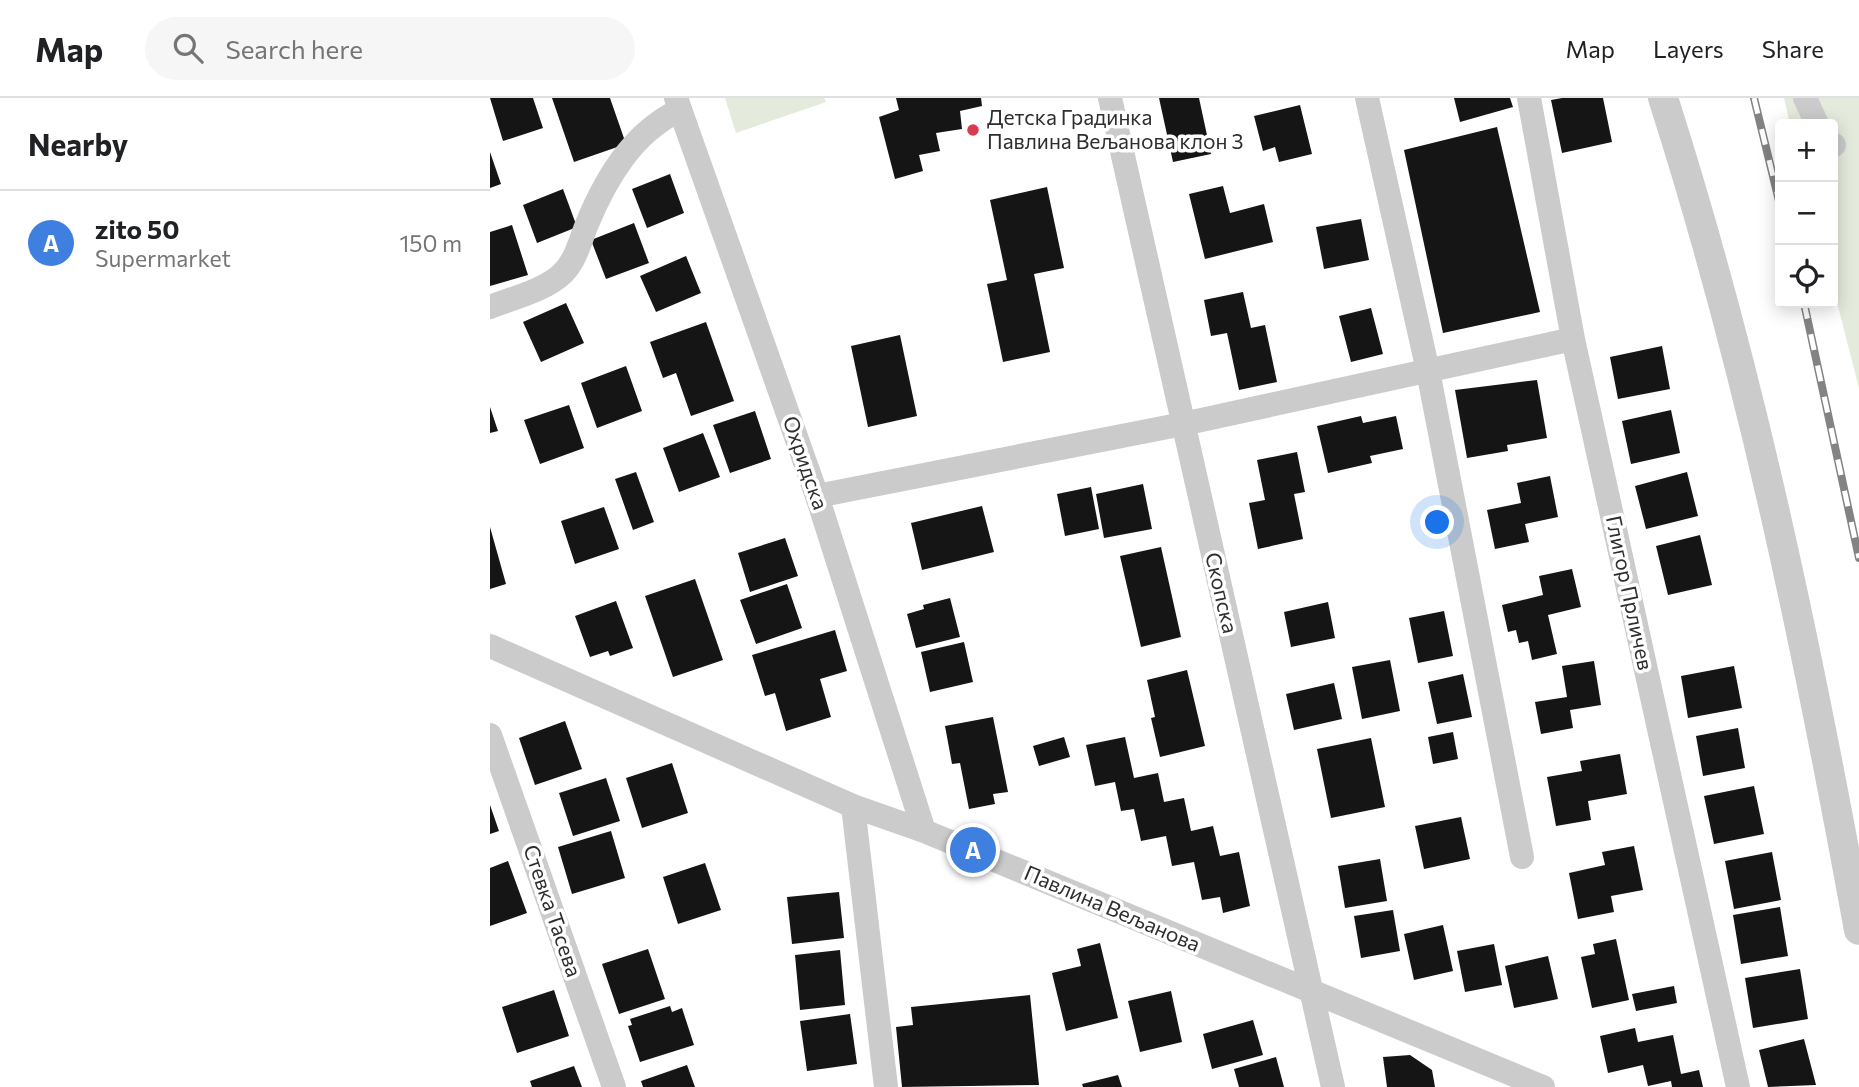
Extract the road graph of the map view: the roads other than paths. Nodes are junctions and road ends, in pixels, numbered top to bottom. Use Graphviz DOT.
graph roads {
  1 [pos="1110,98"];
  2 [pos="1367,98"];
  3 [pos="1529,98"];
  4 [pos="1663,98"];
  5 [pos="1805,98"];
  6 [pos="678,104"];
  7 [pos="1815,119"];
  8 [pos="490,307"];
  9 [pos="1573,339"];
  10 [pos="1428,371"];
  11 [pos="1183,424"];
  12 [pos="817,496"];
  13 [pos="490,646"];
  14 [pos="490,735"];
  15 [pos="853,806"];
  16 [pos="923,831"];
  17 [pos="1522,857"];
  18 [pos="1859,930"];
  19 [pos="1310,991"];
  20 [pos="614,1087"];
  21 [pos="886,1087"];
  22 [pos="1333,1087"];
  23 [pos="1543,1087"];
  24 [pos="1738,1087"];
  1 -- 11 [label="street, Скопска"];
  2 -- 10 [label="street"];
  3 -- 9 [label="street, Глигор Прличев"];
  4 -- 18 [label="street"];
  5 -- 7 [label="street"];
  6 -- 8 [label="street"];
  6 -- 12 [label="street, Охридска"];
  9 -- 10 [label="street"];
  9 -- 24 [label="street, Глигор Прличев"];
  10 -- 11 [label="street"];
  10 -- 17 [label="street"];
  11 -- 12 [label="street"];
  11 -- 19 [label="street, Скопска"];
  12 -- 16 [label="street, Охридска"];
  13 -- 15 [label="street, Павлина Вељанова"];
  14 -- 20 [label="street, Стевка Тасева"];
  15 -- 16 [label="street, Павлина Вељанова"];
  15 -- 21 [label="street"];
  16 -- 19 [label="street, Павлина Вељанова"];
  19 -- 22 [label="street, Скопска"];
  19 -- 23 [label="street, Павлина Вељанова"];
}
